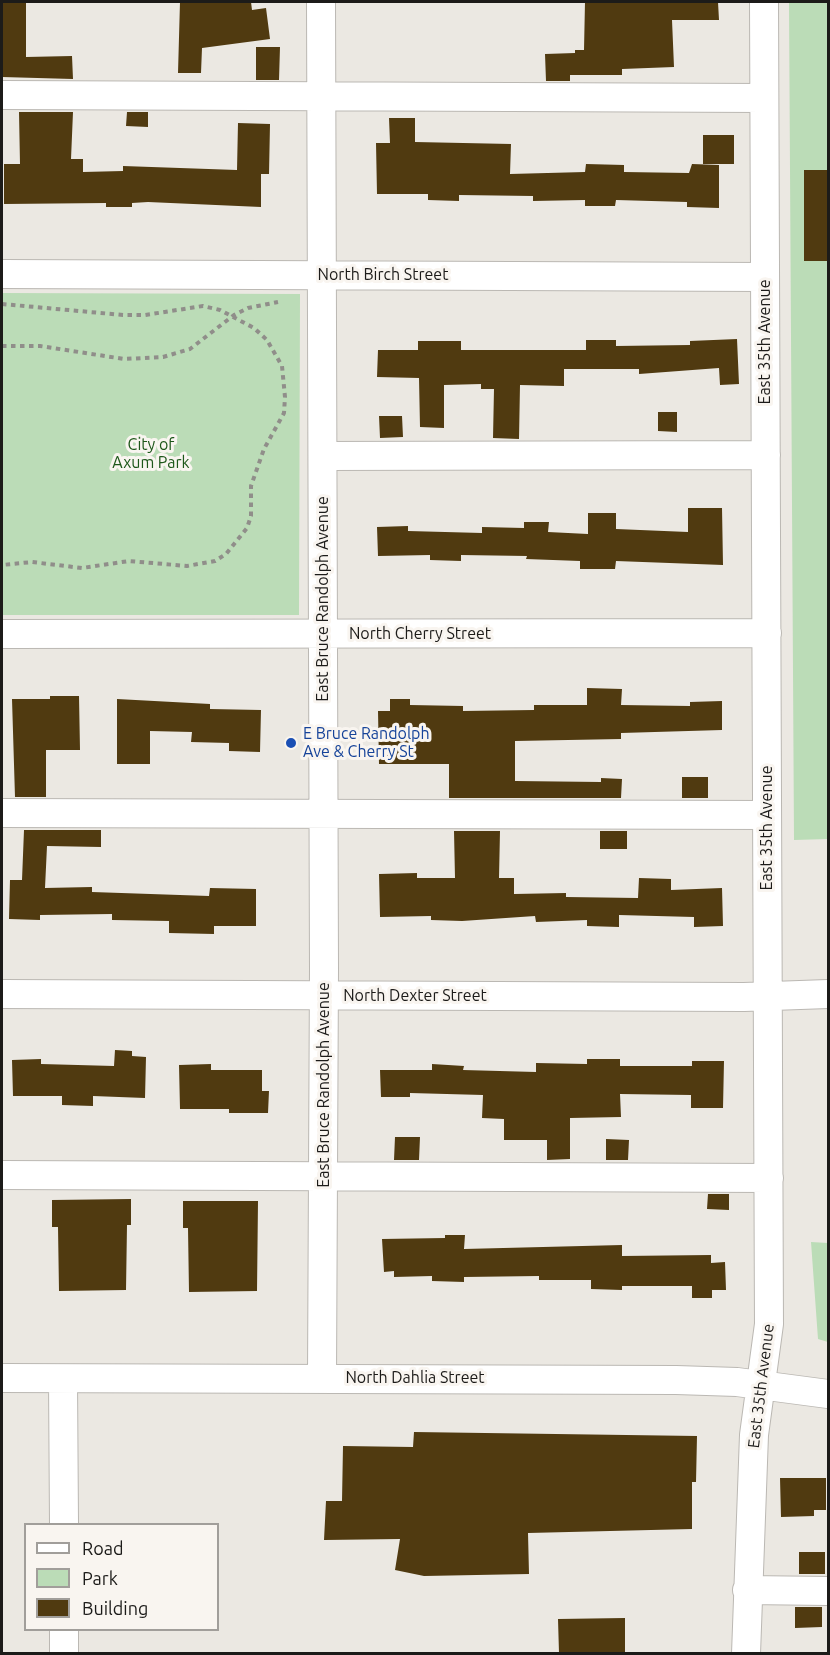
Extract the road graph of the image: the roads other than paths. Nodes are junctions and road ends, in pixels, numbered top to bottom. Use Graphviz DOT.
graph roads {
  1 [pos="321,2"];
  2 [pos="764,2"];
  3 [pos="2,95"];
  4 [pos="322,95"];
  5 [pos="764,98"];
  6 [pos="2,274"];
  7 [pos="323,275"];
  8 [pos="765,277"];
  9 [pos="766,455"];
  10 [pos="323,456"];
  11 [pos="767,633"];
  12 [pos="2,634"];
  13 [pos="324,634"];
  14 [pos="2,813"];
  15 [pos="324,813"];
  16 [pos="767,815"];
  17 [pos="2,994"];
  18 [pos="828,994"];
  19 [pos="324,995"];
  20 [pos="769,997"];
  21 [pos="2,1175"];
  22 [pos="323,1176"];
  23 [pos="769,1178"];
  24 [pos="322,1377"];
  25 [pos="2,1378"];
  26 [pos="63,1379"];
  27 [pos="761,1386"];
  28 [pos="828,1394"];
  29 [pos="64,1523"];
  30 [pos="747,1590"];
  31 [pos="828,1591"];
  32 [pos="64,1631"];
  33 [pos="64,1653"];
  34 [pos="746,1653"];
  1 -- 4 [label="street, East Bruce Randolph Avenue"];
  2 -- 5 [label="street, East 35th Avenue"];
  3 -- 4 [label="street"];
  4 -- 5 [label="street"];
  4 -- 7 [label="street, East Bruce Randolph Avenue"];
  5 -- 8 [label="street, East 35th Avenue"];
  6 -- 7 [label="street, North Birch Street"];
  7 -- 8 [label="street, North Birch Street"];
  7 -- 10 [label="street, East Bruce Randolph Avenue"];
  8 -- 9 [label="street, East 35th Avenue"];
  9 -- 10 [label="street"];
  9 -- 11 [label="street, East 35th Avenue"];
  10 -- 13 [label="street, East Bruce Randolph Avenue"];
  11 -- 13 [label="street, North Cherry Street"];
  11 -- 16 [label="street, East 35th Avenue"];
  12 -- 13 [label="street, North Cherry Street"];
  13 -- 15 [label="street, East Bruce Randolph Avenue"];
  14 -- 15 [label="street"];
  15 -- 16 [label="street"];
  15 -- 19 [label="street, East Bruce Randolph Avenue"];
  16 -- 20 [label="street, East 35th Avenue"];
  17 -- 19 [label="street, North Dexter Street"];
  18 -- 20 [label="street, North Dexter Street"];
  19 -- 20 [label="street, North Dexter Street"];
  19 -- 22 [label="street, East Bruce Randolph Avenue"];
  20 -- 23 [label="street, East 35th Avenue"];
  21 -- 22 [label="street"];
  22 -- 23 [label="street"];
  22 -- 24 [label="street, East Bruce Randolph Avenue"];
  23 -- 27 [label="street, East 35th Avenue"];
  24 -- 26 [label="street, North Dahlia Street"];
  24 -- 27 [label="street, North Dahlia Street"];
  25 -- 26 [label="street, North Dahlia Street"];
  26 -- 29 [label="street"];
  27 -- 28 [label="street, North Dahlia Street"];
  27 -- 30 [label="street, East 35th Avenue"];
  30 -- 31 [label="street"];
  30 -- 34 [label="street, East 35th Avenue"];
  32 -- 33 [label="street"];
}
